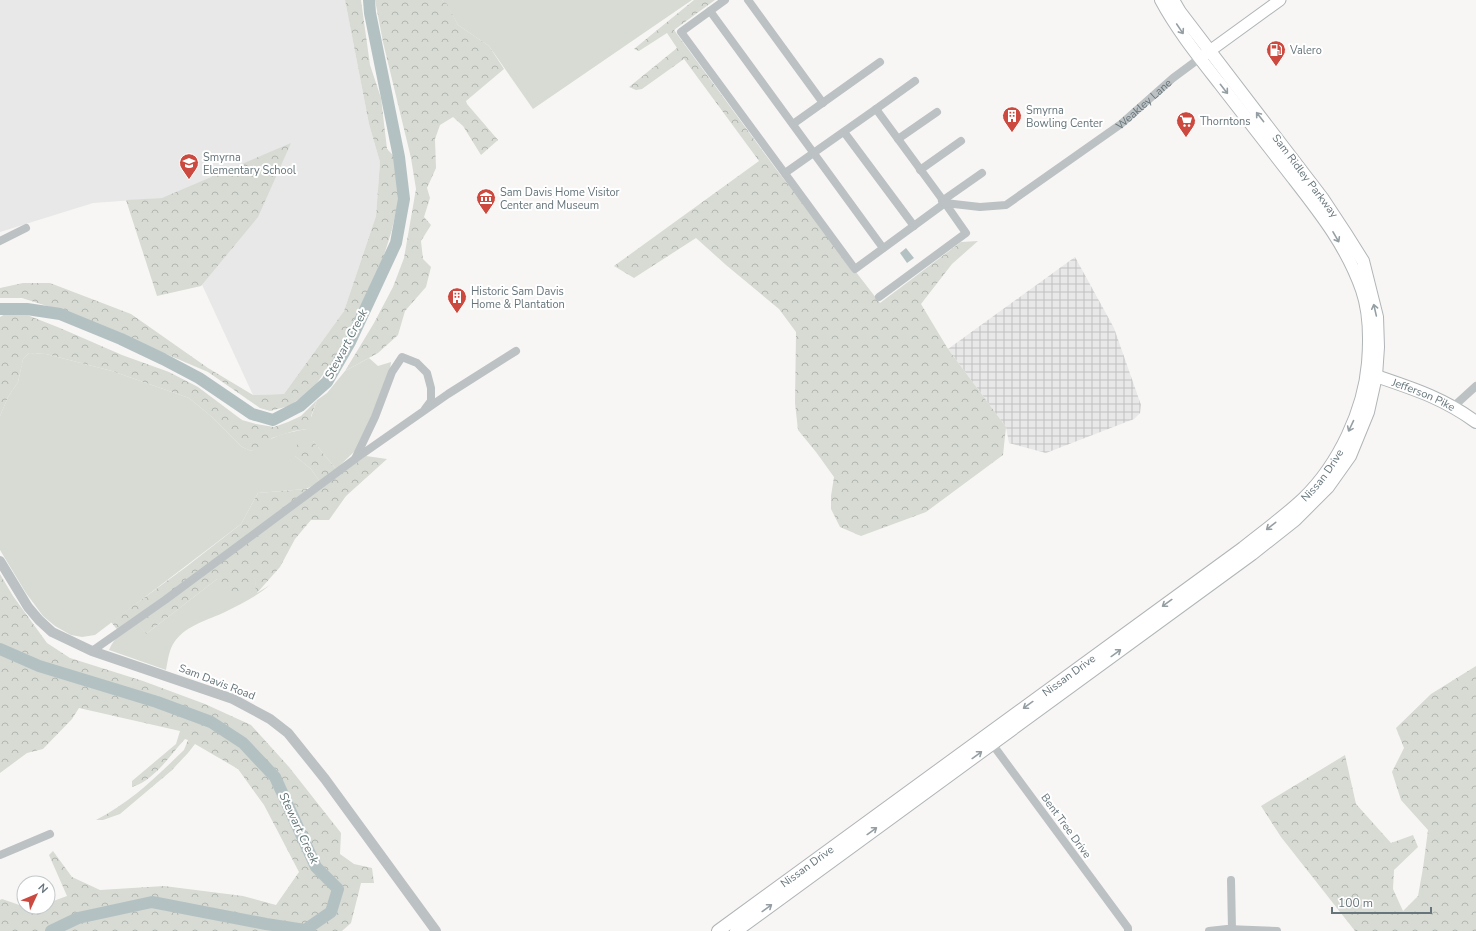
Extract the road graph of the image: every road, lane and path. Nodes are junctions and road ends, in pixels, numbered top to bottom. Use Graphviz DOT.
graph roads {
  1 [pos="725,0"];
  2 [pos="748,0"];
  3 [pos="1161,0"];
  4 [pos="1172,0"];
  5 [pos="1280,0"];
  6 [pos="710,11"];
  7 [pos="1205,55"];
  8 [pos="880,62"];
  9 [pos="915,82"];
  10 [pos="823,103"];
  11 [pos="876,109"];
  12 [pos="937,112"];
  13 [pos="793,124"];
  14 [pos="844,132"];
  15 [pos="898,140"];
  16 [pos="961,141"];
  17 [pos="814,153"];
  18 [pos="920,170"];
  19 [pos="785,173"];
  20 [pos="982,173"];
  21 [pos="944,202"];
  22 [pos="914,226"];
  23 [pos="26,228"];
  24 [pos="0,241"];
  25 [pos="883,248"];
  26 [pos="879,297"];
  27 [pos="516,351"];
  28 [pos="1371,376"];
  29 [pos="1476,386"];
  30 [pos="1453,407"];
  31 [pos="425,410"];
  32 [pos="1476,422"];
  33 [pos="355,459"];
  34 [pos="0,561"];
  35 [pos="92,651"];
  36 [pos="989,740"];
  37 [pos="50,834"];
  38 [pos="0,855"];
  39 [pos="1231,880"];
  40 [pos="434,930"];
  41 [pos="1232,930"];
  42 [pos="718,931"];
  43 [pos="736,931"];
  44 [pos="1128,931"];
  45 [pos="1209,931"];
  46 [pos="1277,931"];
  1 -- 6 [label="street"];
  2 -- 10 [label="street"];
  3 -- 7 [label="main road, Sam Ridley Parkway, one-way"];
  4 -- 7 [label="main road, Sam Ridley Parkway"];
  5 -- 7 [label="main road, Weakley Lane"];
  6 -- 13 [label="street"];
  6 -- 19 [label="street"];
  7 -- 21 [label="street, Weakley Lane"];
  7 -- 28 [label="main road, Sam Ridley Parkway"];
  8 -- 10 [label="street"];
  9 -- 11 [label="street"];
  10 -- 13 [label="street"];
  11 -- 14 [label="street"];
  11 -- 15 [label="street"];
  12 -- 15 [label="street"];
  13 -- 17 [label="street"];
  14 -- 17 [label="street"];
  14 -- 22 [label="street"];
  15 -- 18 [label="street"];
  16 -- 18 [label="street"];
  17 -- 19 [label="street"];
  17 -- 25 [label="street"];
  18 -- 21 [label="street"];
  19 -- 25 [label="street"];
  20 -- 21 [label="street"];
  21 -- 22 [label="street"];
  21 -- 26 [label="street"];
  22 -- 25 [label="street"];
  23 -- 24 [label="street"];
  27 -- 31 [label="street"];
  28 -- 30 [label="main road, Jefferson Pike"];
  28 -- 36 [label="main road, Nissan Drive"];
  29 -- 30 [label="street"];
  30 -- 32 [label="main road, Jefferson Pike"];
  31 -- 33 [label="street"];
  31 -- 33 [label="street"];
  33 -- 35 [label="street"];
  34 -- 35 [label="street, Sam Davis Road"];
  35 -- 40 [label="street, Sam Davis Road"];
  36 -- 42 [label="main road, Nissan Drive"];
  43 -- 36 [label="main road, Nissan Drive, one-way"];
  36 -- 44 [label="street, Bent Tree Drive"];
  37 -- 38 [label="street"];
  39 -- 41 [label="street"];
  41 -- 45 [label="street"];
  41 -- 46 [label="street"];
}
